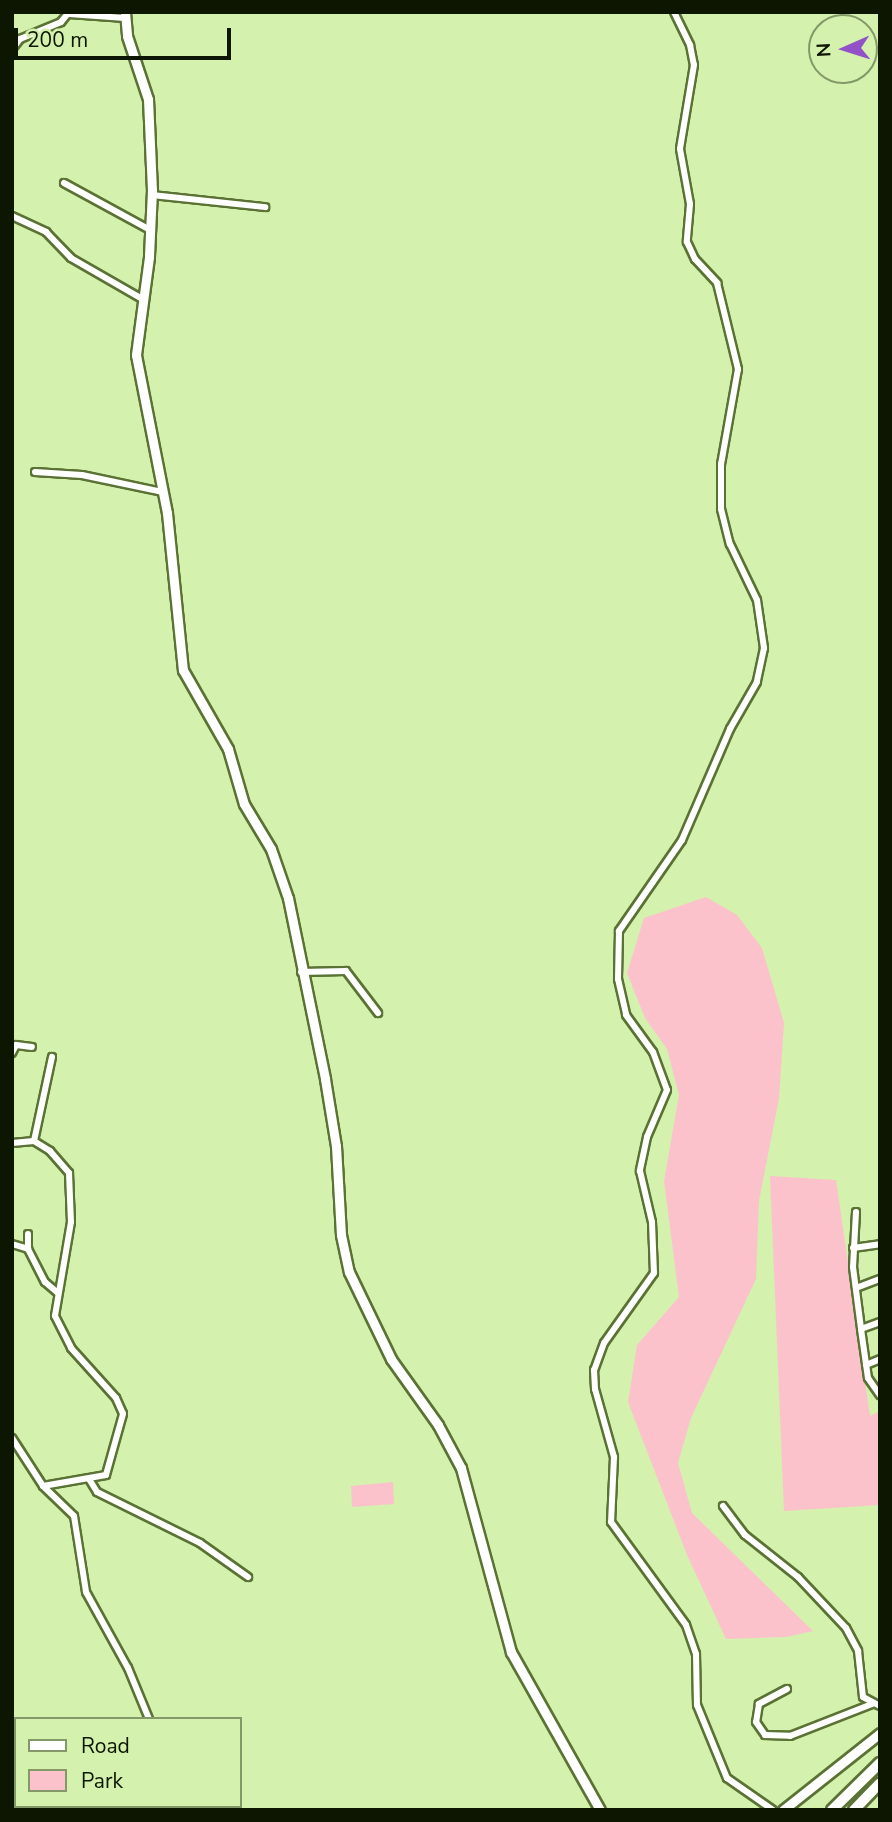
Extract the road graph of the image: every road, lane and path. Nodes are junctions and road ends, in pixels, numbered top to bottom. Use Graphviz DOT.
graph roads {
  1 [pos="674,12"];
  2 [pos="69,13"];
  3 [pos="125,15"];
  4 [pos="12,49"];
  5 [pos="64,183"];
  6 [pos="152,195"];
  7 [pos="265,207"];
  8 [pos="12,216"];
  9 [pos="152,231"];
  10 [pos="144,300"];
  11 [pos="35,472"];
  12 [pos="163,492"];
  13 [pos="301,972"];
  14 [pos="378,1013"];
  15 [pos="32,1047"];
  16 [pos="12,1053"];
  17 [pos="52,1057"];
  18 [pos="34,1140"];
  19 [pos="12,1143"];
  20 [pos="856,1212"];
  21 [pos="28,1234"];
  22 [pos="12,1244"];
  23 [pos="880,1244"];
  24 [pos="853,1248"];
  25 [pos="28,1250"];
  26 [pos="880,1279"];
  27 [pos="856,1288"];
  28 [pos="58,1293"];
  29 [pos="880,1322"];
  30 [pos="861,1329"];
  31 [pos="880,1359"];
  32 [pos="866,1365"];
  33 [pos="880,1395"];
  34 [pos="12,1438"];
  35 [pos="89,1479"];
  36 [pos="43,1486"];
  37 [pos="723,1506"];
  38 [pos="248,1577"];
  39 [pos="786,1689"];
  40 [pos="876,1705"];
  41 [pos="148,1717"];
  42 [pos="880,1733"];
  43 [pos="880,1763"];
  44 [pos="880,1783"];
  45 [pos="600,1810"];
  46 [pos="773,1810"];
  47 [pos="783,1810"];
  48 [pos="832,1810"];
  49 [pos="854,1810"];
  1 -- 46 [label="street"];
  2 -- 3 [label="street"];
  2 -- 4 [label="street"];
  3 -- 6 [label="street"];
  5 -- 9 [label="street"];
  6 -- 7 [label="street"];
  6 -- 9 [label="street"];
  8 -- 10 [label="street"];
  9 -- 10 [label="street"];
  10 -- 12 [label="street"];
  11 -- 12 [label="street"];
  12 -- 13 [label="street"];
  13 -- 14 [label="street"];
  13 -- 45 [label="street"];
  15 -- 16 [label="street"];
  17 -- 18 [label="street"];
  18 -- 19 [label="street"];
  18 -- 28 [label="street"];
  20 -- 24 [label="street"];
  21 -- 25 [label="street"];
  22 -- 25 [label="street"];
  23 -- 24 [label="street"];
  24 -- 27 [label="street"];
  25 -- 28 [label="street"];
  26 -- 27 [label="street"];
  27 -- 30 [label="street"];
  28 -- 35 [label="street"];
  29 -- 30 [label="street"];
  30 -- 32 [label="street"];
  31 -- 32 [label="street"];
  32 -- 33 [label="street"];
  34 -- 36 [label="street"];
  35 -- 36 [label="street"];
  35 -- 38 [label="street"];
  36 -- 41 [label="street"];
  37 -- 40 [label="street"];
  39 -- 40 [label="street"];
  42 -- 47 [label="street"];
  43 -- 48 [label="highway"];
  44 -- 49 [label="highway"];
}
